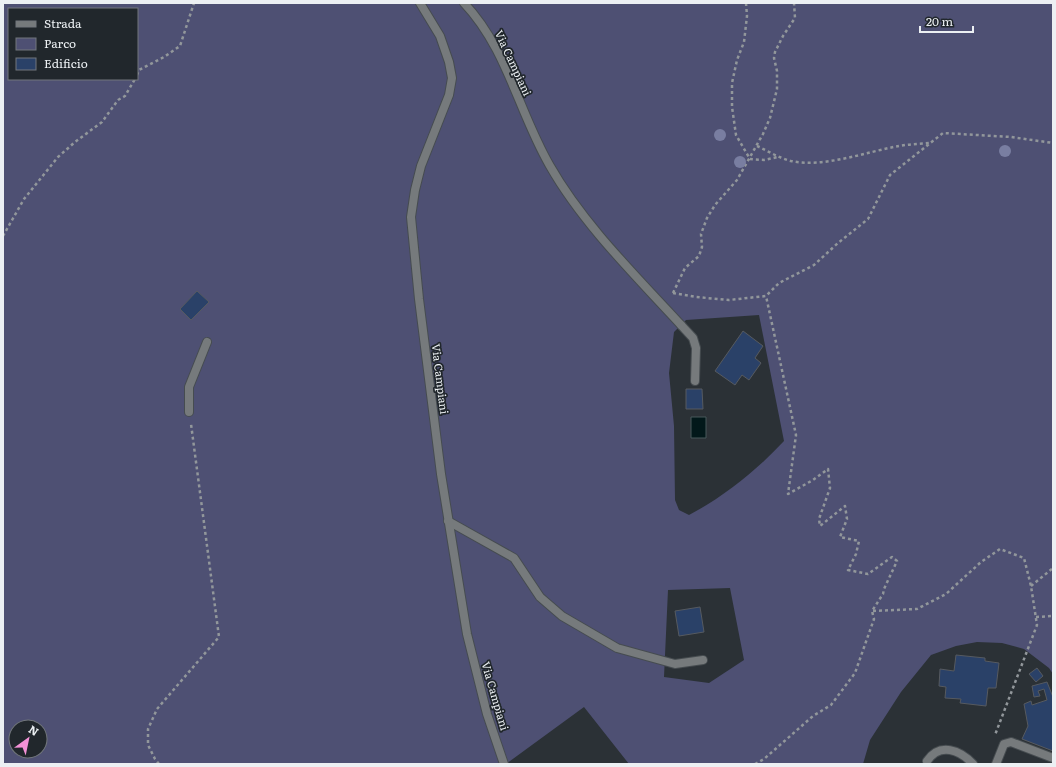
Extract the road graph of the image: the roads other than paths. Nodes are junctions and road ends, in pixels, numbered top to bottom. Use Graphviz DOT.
graph roads {
  1 [pos="420,3"];
  2 [pos="464,3"];
  3 [pos="208,342"];
  4 [pos="695,381"];
  5 [pos="189,412"];
  6 [pos="448,521"];
  7 [pos="703,660"];
  8 [pos="1053,758"];
  9 [pos="927,761"];
  10 [pos="504,764"];
  11 [pos="973,764"];
  12 [pos="996,764"];
  1 -- 6 [label="street, Via Campiani"];
  2 -- 4 [label="street, Via Campiani"];
  3 -- 5 [label="street"];
  6 -- 7 [label="street"];
  6 -- 10 [label="street, Via Campiani"];
  8 -- 12 [label="street"];
  9 -- 11 [label="street"];
}
